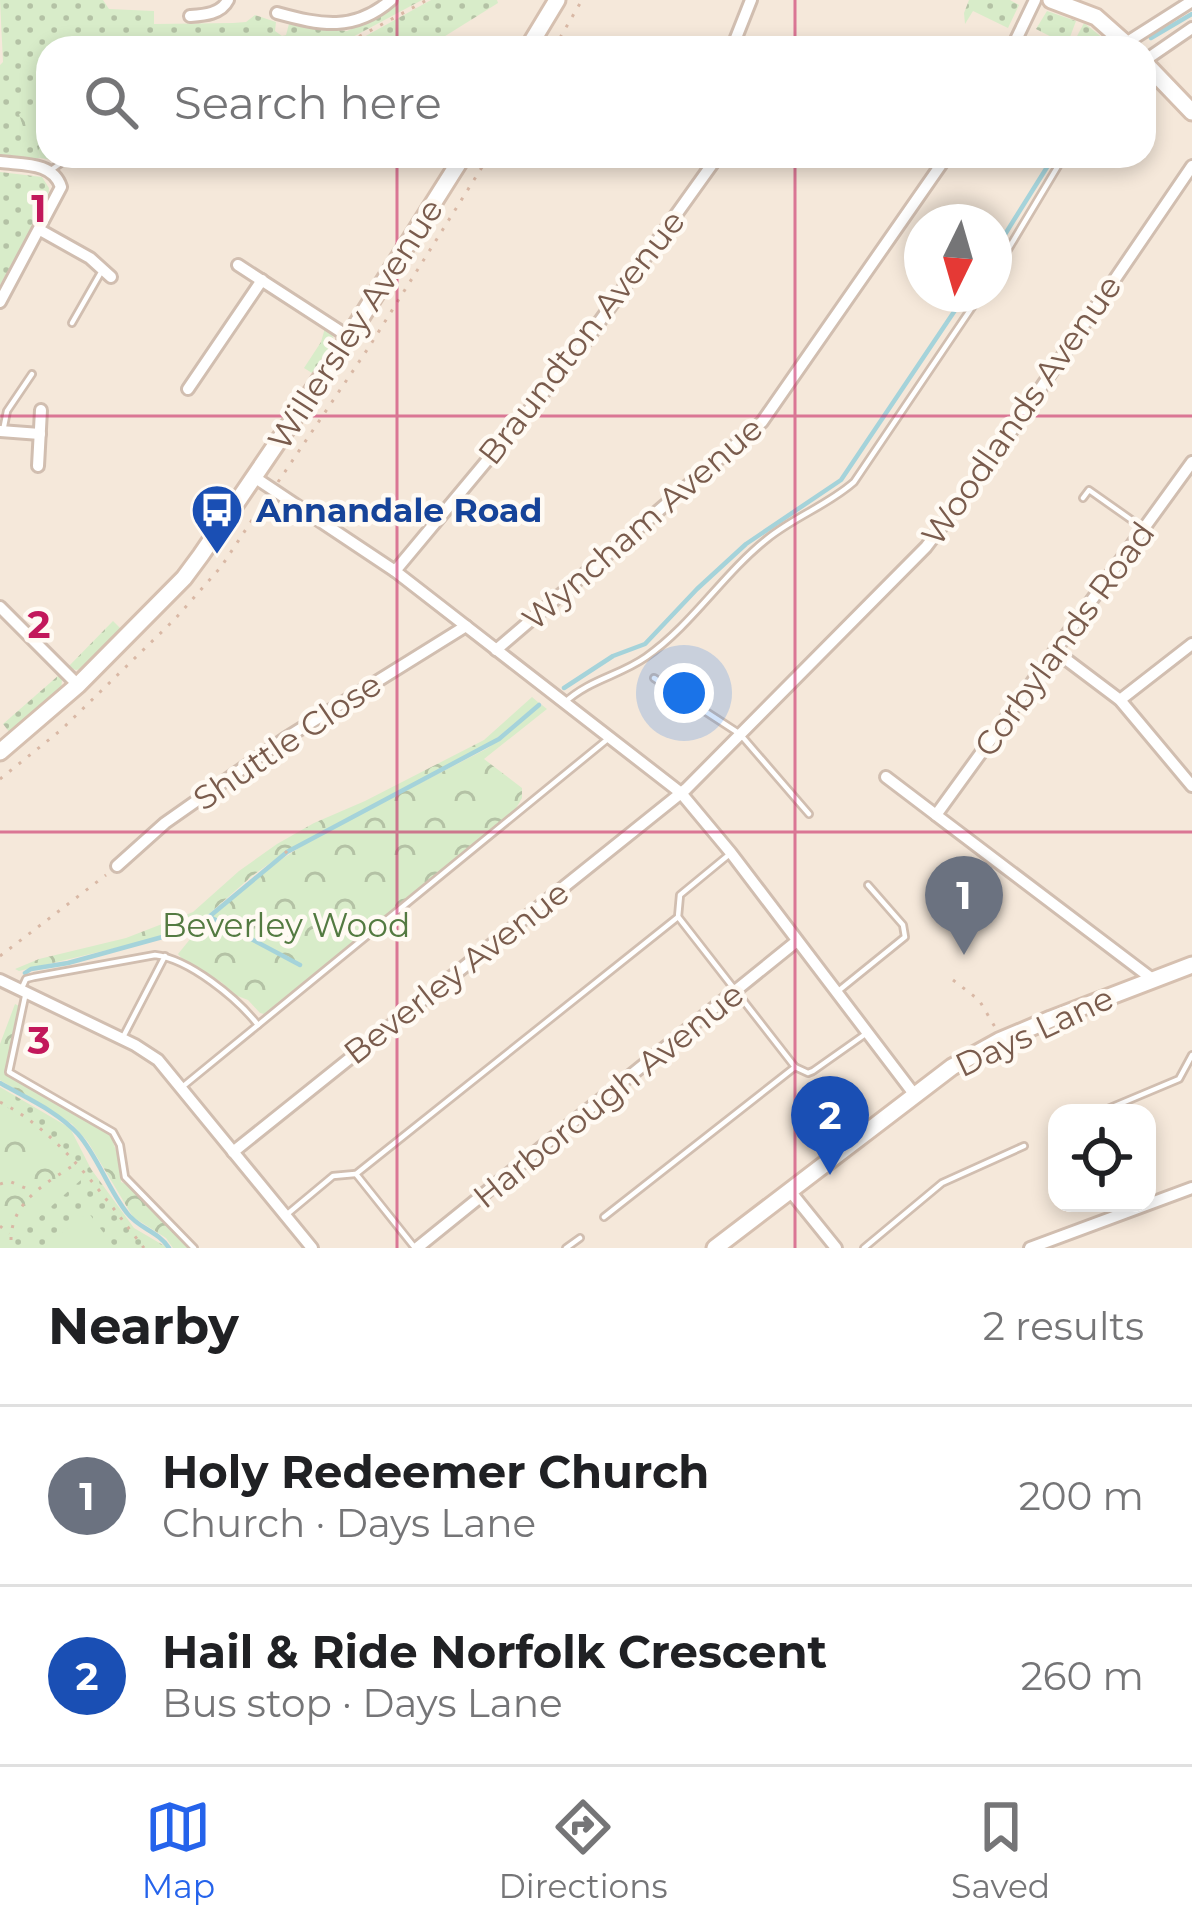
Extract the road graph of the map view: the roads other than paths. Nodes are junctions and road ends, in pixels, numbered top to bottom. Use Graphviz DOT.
graph roads {
  1 [pos="228,0"];
  2 [pos="391,0"];
  3 [pos="557,0"];
  4 [pos="752,0"];
  5 [pos="1035,0"];
  6 [pos="1051,0"];
  7 [pos="1192,1"];
  8 [pos="277,13"];
  9 [pos="190,16"];
  10 [pos="1192,28"];
  11 [pos="535,36"];
  12 [pos="737,36"];
  13 [pos="1018,36"];
  14 [pos="1118,36"];
  15 [pos="1141,36"];
  16 [pos="1156,54"];
  17 [pos="1156,74"];
  18 [pos="1192,112"];
  19 [pos="0,162"];
  20 [pos="1192,166"];
  21 [pos="36,168"];
  22 [pos="38,168"];
  23 [pos="53,168"];
  24 [pos="455,168"];
  25 [pos="709,168"];
  26 [pos="939,168"];
  27 [pos="1057,168"];
  28 [pos="50,170"];
  29 [pos="40,230"];
  30 [pos="1012,243"];
  31 [pos="238,265"];
  32 [pos="107,273"];
  33 [pos="262,280"];
  34 [pos="0,302"];
  35 [pos="969,312"];
  36 [pos="72,323"];
  37 [pos="349,337"];
  38 [pos="32,374"];
  39 [pos="188,389"];
  40 [pos="41,410"];
  41 [pos="2,431"];
  42 [pos="40,434"];
  43 [pos="1192,462"];
  44 [pos="38,466"];
  45 [pos="254,477"];
  46 [pos="1083,498"];
  47 [pos="1144,529"];
  48 [pos="395,571"];
  49 [pos="0,607"];
  50 [pos="466,626"];
  51 [pos="1192,644"];
  52 [pos="496,650"];
  53 [pos="1055,651"];
  54 [pos="654,678"];
  55 [pos="77,685"];
  56 [pos="1120,700"];
  57 [pos="562,702"];
  58 [pos="740,734"];
  59 [pos="608,738"];
  60 [pos="0,752"];
  61 [pos="886,777"];
  62 [pos="1192,786"];
  63 [pos="681,793"];
  64 [pos="809,814"];
  65 [pos="936,815"];
  66 [pos="731,853"];
  67 [pos="117,866"];
  68 [pos="868,885"];
  69 [pos="678,916"];
  70 [pos="797,940"];
  71 [pos="165,956"];
  72 [pos="1192,964"];
  73 [pos="1151,978"];
  74 [pos="14,987"];
  75 [pos="738,990"];
  76 [pos="837,992"];
  77 [pos="258,1025"];
  78 [pos="868,1032"];
  79 [pos="122,1039"];
  80 [pos="1192,1055"];
  81 [pos="795,1067"];
  82 [pos="181,1088"];
  83 [pos="914,1094"];
  84 [pos="1119,1104"];
  85 [pos="1024,1146"];
  86 [pos="232,1152"];
  87 [pos="356,1174"];
  88 [pos="1192,1188"];
  89 [pos="790,1191"];
  90 [pos="285,1216"];
  91 [pos="604,1216"];
  92 [pos="580,1238"];
  93 [pos="194,1248"];
  94 [pos="312,1248"];
  95 [pos="416,1248"];
  96 [pos="566,1248"];
  97 [pos="715,1248"];
  98 [pos="836,1248"];
  99 [pos="864,1248"];
  100 [pos="1030,1248"];
  1 -- 9 [label="street"];
  2 -- 8 [label="street"];
  3 -- 11 [label="street"];
  4 -- 12 [label="street"];
  5 -- 13 [label="street"];
  6 -- 14 [label="street"];
  7 -- 15 [label="street"];
  10 -- 16 [label="street"];
  17 -- 18 [label="street"];
  19 -- 21 [label="street"];
  20 -- 58 [label="street, Woodlands Avenue"];
  22 -- 28 [label="street"];
  23 -- 28 [label="lane"];
  24 -- 37 [label="street, Willersley Avenue"];
  25 -- 48 [label="street, Braundton Avenue"];
  26 -- 52 [label="street, Wyncham Avenue"];
  27 -- 30 [label="lane"];
  28 -- 29 [label="street"];
  29 -- 32 [label="street"];
  29 -- 34 [label="street"];
  31 -- 33 [label="street"];
  32 -- 36 [label="lane"];
  33 -- 37 [label="street"];
  33 -- 39 [label="street"];
  35 -- 57 [label="lane"];
  37 -- 45 [label="street, Willersley Avenue"];
  38 -- 41 [label="lane"];
  40 -- 42 [label="street"];
  41 -- 42 [label="street"];
  42 -- 44 [label="street"];
  43 -- 47 [label="street, Corbylands Road"];
  45 -- 48 [label="street"];
  45 -- 55 [label="street, Willersley Avenue"];
  46 -- 47 [label="lane"];
  47 -- 53 [label="street, Corbylands Road"];
  48 -- 50 [label="street"];
  49 -- 55 [label="street"];
  50 -- 52 [label="street"];
  50 -- 67 [label="street, Shuttle Close"];
  51 -- 56 [label="street"];
  52 -- 57 [label="street"];
  53 -- 56 [label="street"];
  53 -- 65 [label="street, Corbylands Road"];
  54 -- 58 [label="lane"];
  55 -- 60 [label="street, Willersley Avenue"];
  56 -- 62 [label="street"];
  57 -- 59 [label="street"];
  58 -- 63 [label="street, Woodlands Avenue"];
  58 -- 64 [label="lane"];
  59 -- 63 [label="street"];
  59 -- 77 [label="lane"];
  61 -- 65 [label="street"];
  63 -- 66 [label="street"];
  63 -- 86 [label="street, Beverley Avenue"];
  65 -- 73 [label="street"];
  66 -- 69 [label="lane"];
  66 -- 70 [label="street"];
  68 -- 76 [label="lane"];
  69 -- 75 [label="lane"];
  69 -- 87 [label="lane"];
  70 -- 75 [label="street, Harborough Avenue"];
  70 -- 76 [label="street"];
  71 -- 74 [label="lane"];
  71 -- 77 [label="lane"];
  71 -- 79 [label="lane"];
  72 -- 73 [label="street, Days Lane"];
  73 -- 83 [label="street, Days Lane"];
  74 -- 79 [label="street"];
  74 -- 93 [label="lane"];
  75 -- 81 [label="lane"];
  75 -- 95 [label="street, Harborough Avenue"];
  76 -- 78 [label="street"];
  77 -- 82 [label="lane"];
  78 -- 81 [label="lane"];
  78 -- 83 [label="street"];
  79 -- 82 [label="street"];
  80 -- 84 [label="lane"];
  81 -- 91 [label="lane"];
  82 -- 86 [label="street"];
  83 -- 89 [label="street, Days Lane"];
  85 -- 99 [label="lane"];
  86 -- 90 [label="street"];
  87 -- 90 [label="lane"];
  87 -- 95 [label="lane"];
  88 -- 100 [label="street"];
  89 -- 97 [label="street, Days Lane"];
  89 -- 98 [label="street"];
  90 -- 94 [label="street"];
  92 -- 96 [label="lane"];
}
